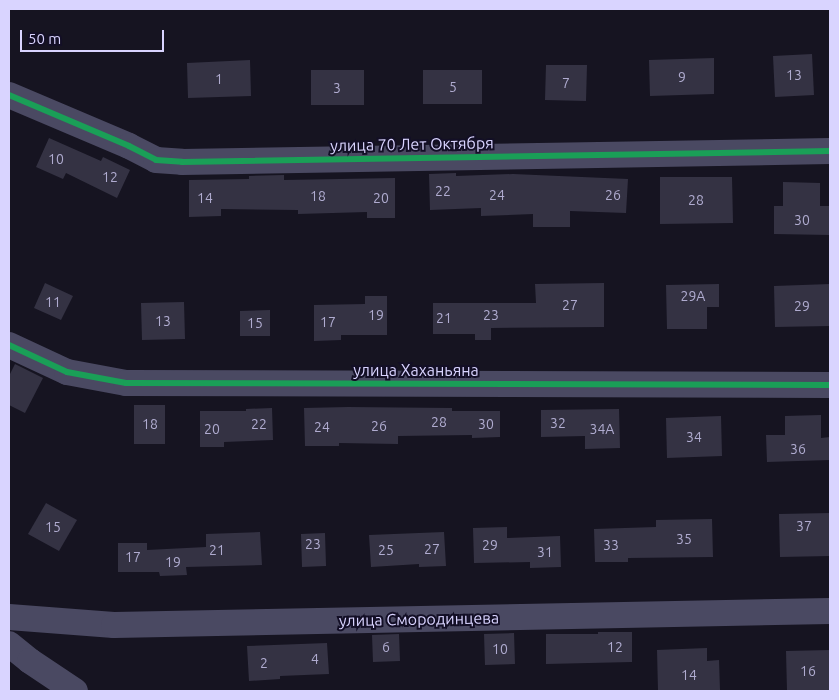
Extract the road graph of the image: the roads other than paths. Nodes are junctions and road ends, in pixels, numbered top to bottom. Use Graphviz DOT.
graph roads {
  1 [pos="9,95"];
  2 [pos="830,151"];
  3 [pos="9,345"];
  4 [pos="830,385"];
  5 [pos="830,611"];
  6 [pos="9,617"];
  7 [pos="9,644"];
  8 [pos="75,691"];
  1 -- 2 [label="street, улица 70 Лет Октября"];
  3 -- 4 [label="street, улица Хаханьяна"];
  5 -- 6 [label="street, улица Смородинцева"];
  7 -- 8 [label="street"];
}
